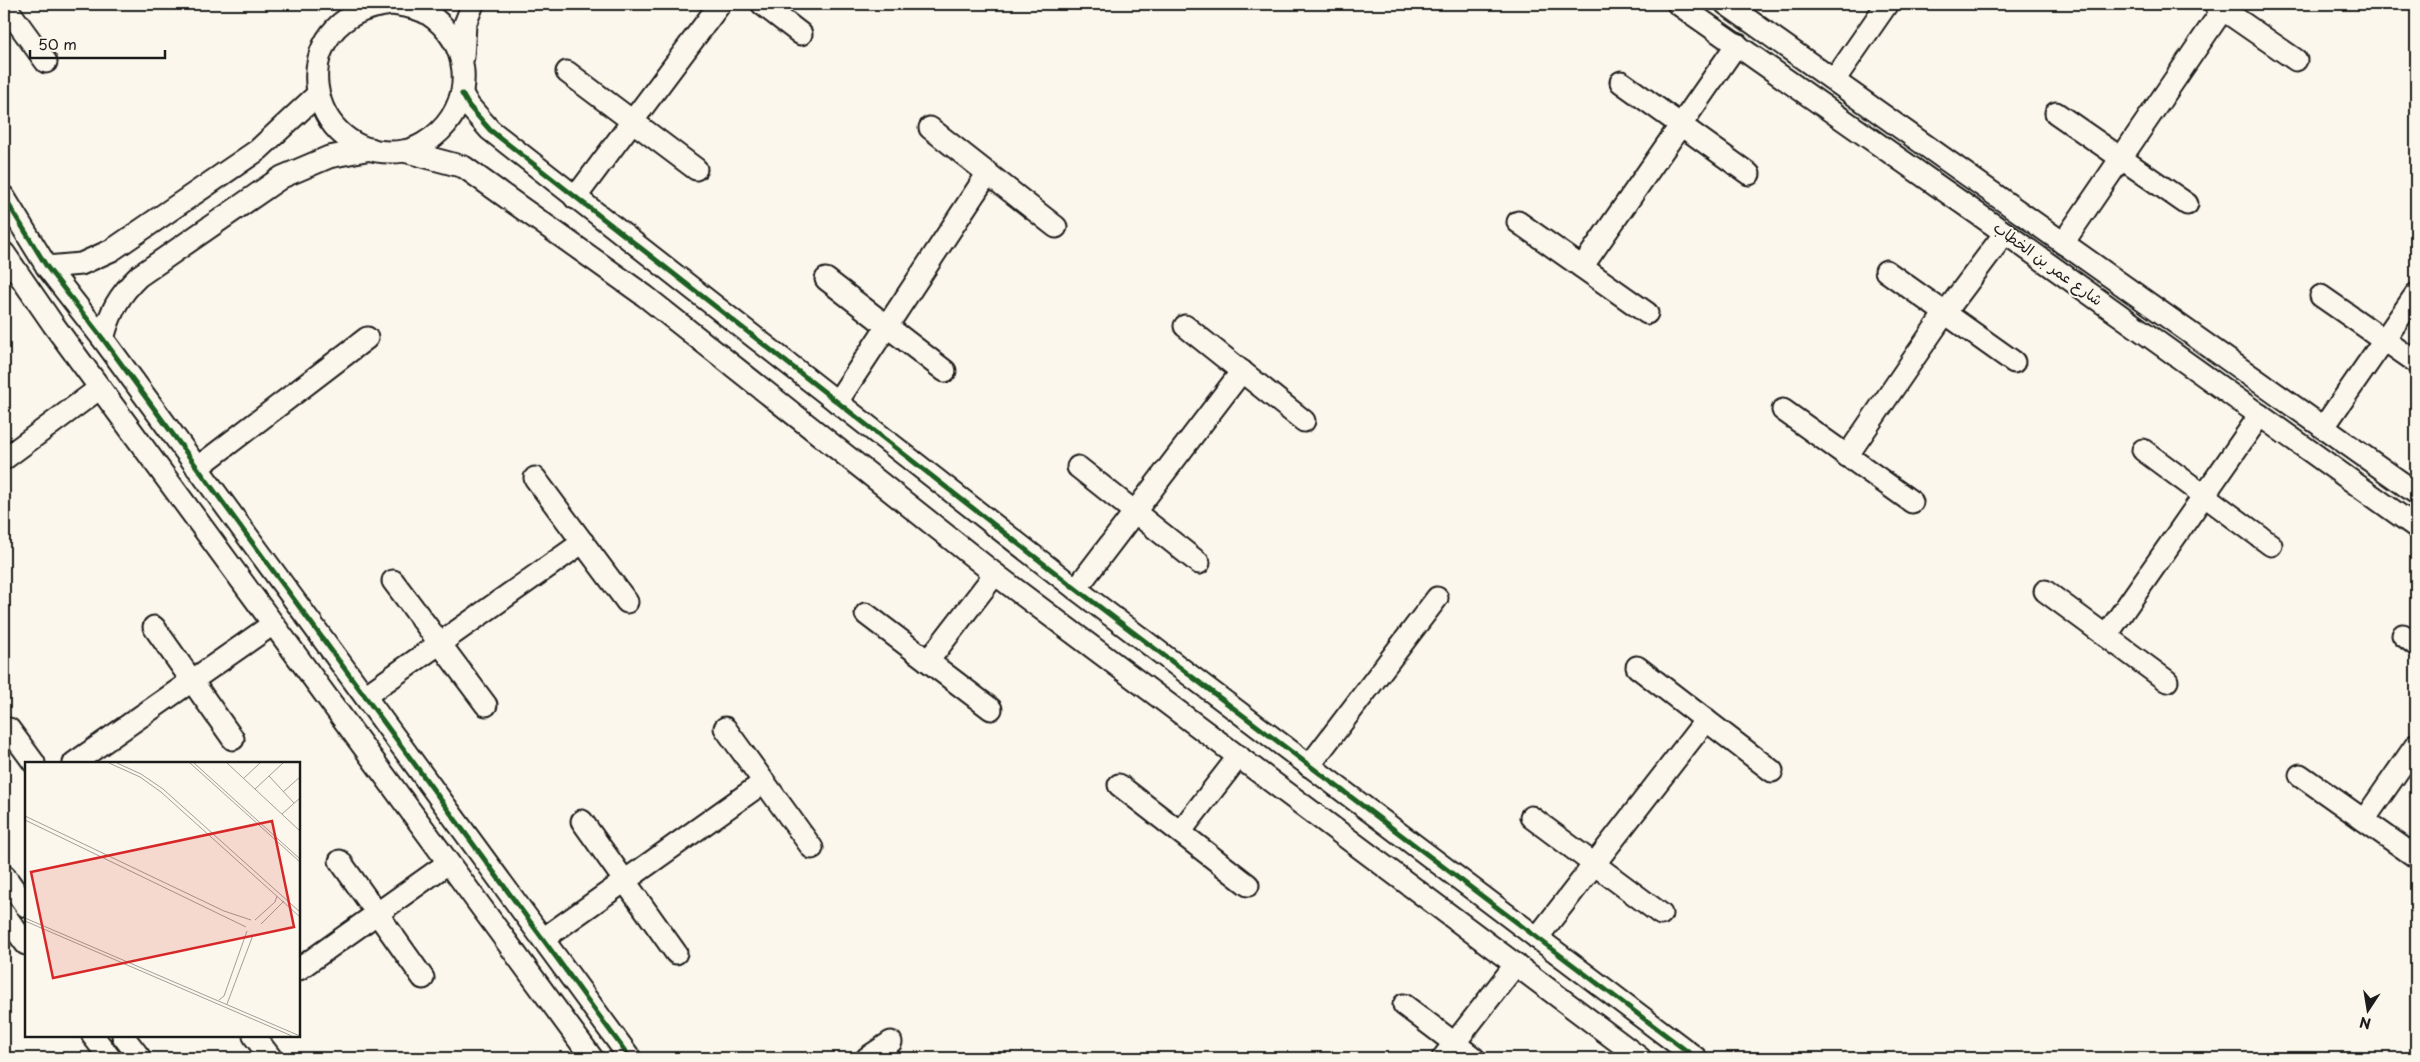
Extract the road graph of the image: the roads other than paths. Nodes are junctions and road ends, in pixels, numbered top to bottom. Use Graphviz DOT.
graph roads {
  1 [pos="4,4"];
  2 [pos="401,4"];
  3 [pos="473,4"];
  4 [pos="720,4"];
  5 [pos="762,4"];
  6 [pos="1678,4"];
  7 [pos="1726,4"];
  8 [pos="1887,4"];
  9 [pos="2219,7"];
  10 [pos="801,34"];
  11 [pos="1737,44"];
  12 [pos="462,60"];
  13 [pos="2296,60"];
  14 [pos="46,62"];
  15 [pos="568,72"];
  16 [pos="1835,79"];
  17 [pos="1621,82"];
  18 [pos="462,94"];
  19 [pos="318,95"];
  20 [pos="2056,113"];
  21 [pos="633,121"];
  22 [pos="1681,125"];
  23 [pos="930,128"];
  24 [pos="370,149"];
  25 [pos="404,151"];
  26 [pos="2120,158"];
  27 [pos="696,169"];
  28 [pos="988,173"];
  29 [pos="1749,174"];
  30 [pos="4,197"];
  31 [pos="575,198"];
  32 [pos="2186,204"];
  33 [pos="1518,222"];
  34 [pos="1056,226"];
  35 [pos="2005,233"];
  36 [pos="2063,243"];
  37 [pos="4,253"];
  38 [pos="47,266"];
  39 [pos="1582,267"];
  40 [pos="668,271"];
  41 [pos="1886,271"];
  42 [pos="826,279"];
  43 [pos="2416,294"];
  44 [pos="646,296"];
  45 [pos="2321,296"];
  46 [pos="1647,313"];
  47 [pos="1945,314"];
  48 [pos="887,326"];
  49 [pos="1185,326"];
  50 [pos="367,338"];
  51 [pos="103,339"];
  52 [pos="2384,340"];
  53 [pos="2014,362"];
  54 [pos="2416,362"];
  55 [pos="946,371"];
  56 [pos="1242,371"];
  57 [pos="100,388"];
  58 [pos="838,402"];
  59 [pos="1783,410"];
  60 [pos="2260,416"];
  61 [pos="1304,421"];
  62 [pos="2323,428"];
  63 [pos="2143,450"];
  64 [pos="1847,456"];
  65 [pos="4,459"];
  66 [pos="1078,466"];
  67 [pos="197,468"];
  68 [pos="535,478"];
  69 [pos="2416,493"];
  70 [pos="2202,495"];
  71 [pos="1912,502"];
  72 [pos="1135,512"];
  73 [pos="236,521"];
  74 [pos="2416,527"];
  75 [pos="211,539"];
  76 [pos="583,542"];
  77 [pos="2271,545"];
  78 [pos="1199,562"];
  79 [pos="995,574"];
  80 [pos="393,581"];
  81 [pos="1076,589"];
  82 [pos="2045,591"];
  83 [pos="1437,598"];
  84 [pos="627,602"];
  85 [pos="866,614"];
  86 [pos="273,624"];
  87 [pos="154,627"];
  88 [pos="2106,636"];
  89 [pos="440,644"];
  90 [pos="928,661"];
  91 [pos="1637,667"];
  92 [pos="192,681"];
  93 [pos="2168,681"];
  94 [pos="365,696"];
  95 [pos="486,705"];
  96 [pos="991,709"];
  97 [pos="1706,720"];
  98 [pos="725,728"];
  99 [pos="9,729"];
  100 [pos="233,739"];
  101 [pos="2416,745"];
  102 [pos="1238,756"];
  103 [pos="33,762"];
  104 [pos="75,762"];
  105 [pos="1309,766"];
  106 [pos="1772,771"];
  107 [pos="2300,775"];
  108 [pos="764,782"];
  109 [pos="1120,785"];
  110 [pos="1531,817"];
  111 [pos="2364,820"];
  112 [pos="582,821"];
  113 [pos="1180,832"];
  114 [pos="812,848"];
  115 [pos="2416,857"];
  116 [pos="340,861"];
  117 [pos="448,863"];
  118 [pos="1594,864"];
  119 [pos="4,875"];
  120 [pos="625,880"];
  121 [pos="1248,885"];
  122 [pos="25,905"];
  123 [pos="4,914"];
  124 [pos="377,914"];
  125 [pos="1661,914"];
  126 [pos="1537,938"];
  127 [pos="543,939"];
  128 [pos="25,943"];
  129 [pos="676,952"];
  130 [pos="1516,964"];
  131 [pos="300,968"];
  132 [pos="423,978"];
  133 [pos="1404,1005"];
  134 [pos="94,1037"];
  135 [pos="124,1037"];
  136 [pos="255,1037"];
  137 [pos="891,1042"];
  138 [pos="1449,1051"];
  139 [pos="110,1058"];
  140 [pos="140,1058"];
  141 [pos="271,1058"];
  142 [pos="592,1058"];
  143 [pos="630,1058"];
  144 [pos="867,1058"];
  145 [pos="1474,1058"];
  146 [pos="1640,1058"];
  147 [pos="1696,1058"];
  1 -- 14 [label="street"];
  2 -- 12 [label="street"];
  2 -- 19 [label="street"];
  3 -- 12 [label="street"];
  4 -- 21 [label="street"];
  5 -- 10 [label="street"];
  6 -- 11 [label="street, شارع عمر بن الخطاب"];
  7 -- 16 [label="street, شارع عمر بن الخطاب"];
  8 -- 16 [label="street"];
  9 -- 13 [label="street"];
  9 -- 26 [label="street"];
  11 -- 22 [label="street"];
  11 -- 35 [label="street, شارع عمر بن الخطاب"];
  12 -- 18 [label="street"];
  15 -- 21 [label="street"];
  16 -- 36 [label="street, شارع عمر بن الخطاب"];
  17 -- 22 [label="street"];
  18 -- 25 [label="street"];
  18 -- 31 [label="street"];
  19 -- 24 [label="street"];
  19 -- 38 [label="street"];
  20 -- 26 [label="street"];
  21 -- 27 [label="street"];
  21 -- 31 [label="street"];
  22 -- 29 [label="street"];
  22 -- 39 [label="street"];
  23 -- 28 [label="street"];
  24 -- 25 [label="street"];
  24 -- 51 [label="street"];
  25 -- 44 [label="street"];
  26 -- 32 [label="street"];
  26 -- 36 [label="street"];
  28 -- 34 [label="street"];
  28 -- 48 [label="street"];
  30 -- 38 [label="street"];
  31 -- 40 [label="street"];
  33 -- 39 [label="street"];
  35 -- 47 [label="street"];
  35 -- 60 [label="street, شارع عمر بن الخطاب"];
  36 -- 62 [label="street, شارع عمر بن الخطاب"];
  37 -- 57 [label="street"];
  38 -- 51 [label="street"];
  39 -- 46 [label="street"];
  40 -- 44 [label="street"];
  40 -- 58 [label="street"];
  41 -- 47 [label="street"];
  42 -- 48 [label="street"];
  43 -- 52 [label="street"];
  44 -- 79 [label="street"];
  45 -- 52 [label="street"];
  47 -- 53 [label="street"];
  47 -- 64 [label="street"];
  48 -- 55 [label="street"];
  48 -- 58 [label="street"];
  49 -- 56 [label="street"];
  50 -- 67 [label="street"];
  51 -- 67 [label="street"];
  52 -- 54 [label="street"];
  52 -- 62 [label="street"];
  56 -- 61 [label="street"];
  56 -- 72 [label="street"];
  57 -- 65 [label="street"];
  57 -- 75 [label="street"];
  58 -- 81 [label="street"];
  59 -- 64 [label="street"];
  60 -- 70 [label="street"];
  60 -- 74 [label="street, شارع عمر بن الخطاب"];
  62 -- 69 [label="street, شارع عمر بن الخطاب"];
  63 -- 70 [label="street"];
  64 -- 71 [label="street"];
  66 -- 72 [label="street"];
  67 -- 73 [label="street"];
  68 -- 76 [label="street"];
  70 -- 77 [label="street"];
  70 -- 88 [label="street"];
  72 -- 78 [label="street"];
  72 -- 81 [label="street"];
  73 -- 75 [label="street"];
  73 -- 94 [label="street"];
  75 -- 86 [label="street"];
  76 -- 84 [label="street"];
  76 -- 89 [label="street"];
  79 -- 90 [label="street"];
  79 -- 102 [label="street"];
  80 -- 89 [label="street"];
  81 -- 105 [label="street"];
  82 -- 88 [label="street"];
  83 -- 105 [label="street"];
  85 -- 90 [label="street"];
  86 -- 92 [label="street"];
  86 -- 117 [label="street"];
  87 -- 92 [label="street"];
  88 -- 93 [label="street"];
  89 -- 94 [label="street"];
  89 -- 95 [label="street"];
  90 -- 96 [label="street"];
  91 -- 97 [label="street"];
  92 -- 100 [label="street"];
  92 -- 104 [label="street"];
  94 -- 127 [label="street"];
  97 -- 106 [label="street"];
  97 -- 118 [label="street"];
  98 -- 108 [label="street"];
  99 -- 103 [label="street"];
  101 -- 111 [label="street"];
  102 -- 113 [label="street"];
  102 -- 130 [label="street"];
  105 -- 126 [label="street"];
  107 -- 111 [label="street"];
  108 -- 114 [label="street"];
  108 -- 120 [label="street"];
  109 -- 113 [label="street"];
  110 -- 118 [label="street"];
  111 -- 115 [label="street"];
  112 -- 120 [label="street"];
  113 -- 121 [label="street"];
  116 -- 124 [label="street"];
  117 -- 124 [label="street"];
  117 -- 142 [label="street"];
  118 -- 125 [label="street"];
  118 -- 126 [label="street"];
  119 -- 122 [label="street"];
  120 -- 127 [label="street"];
  120 -- 129 [label="street"];
  123 -- 128 [label="street"];
  124 -- 131 [label="street"];
  124 -- 132 [label="street"];
  126 -- 147 [label="street"];
  127 -- 143 [label="street"];
  130 -- 138 [label="street"];
  130 -- 146 [label="street"];
  133 -- 138 [label="street"];
  134 -- 139 [label="street"];
  135 -- 140 [label="street"];
  136 -- 141 [label="street"];
  137 -- 144 [label="street"];
  138 -- 145 [label="street"];
}
